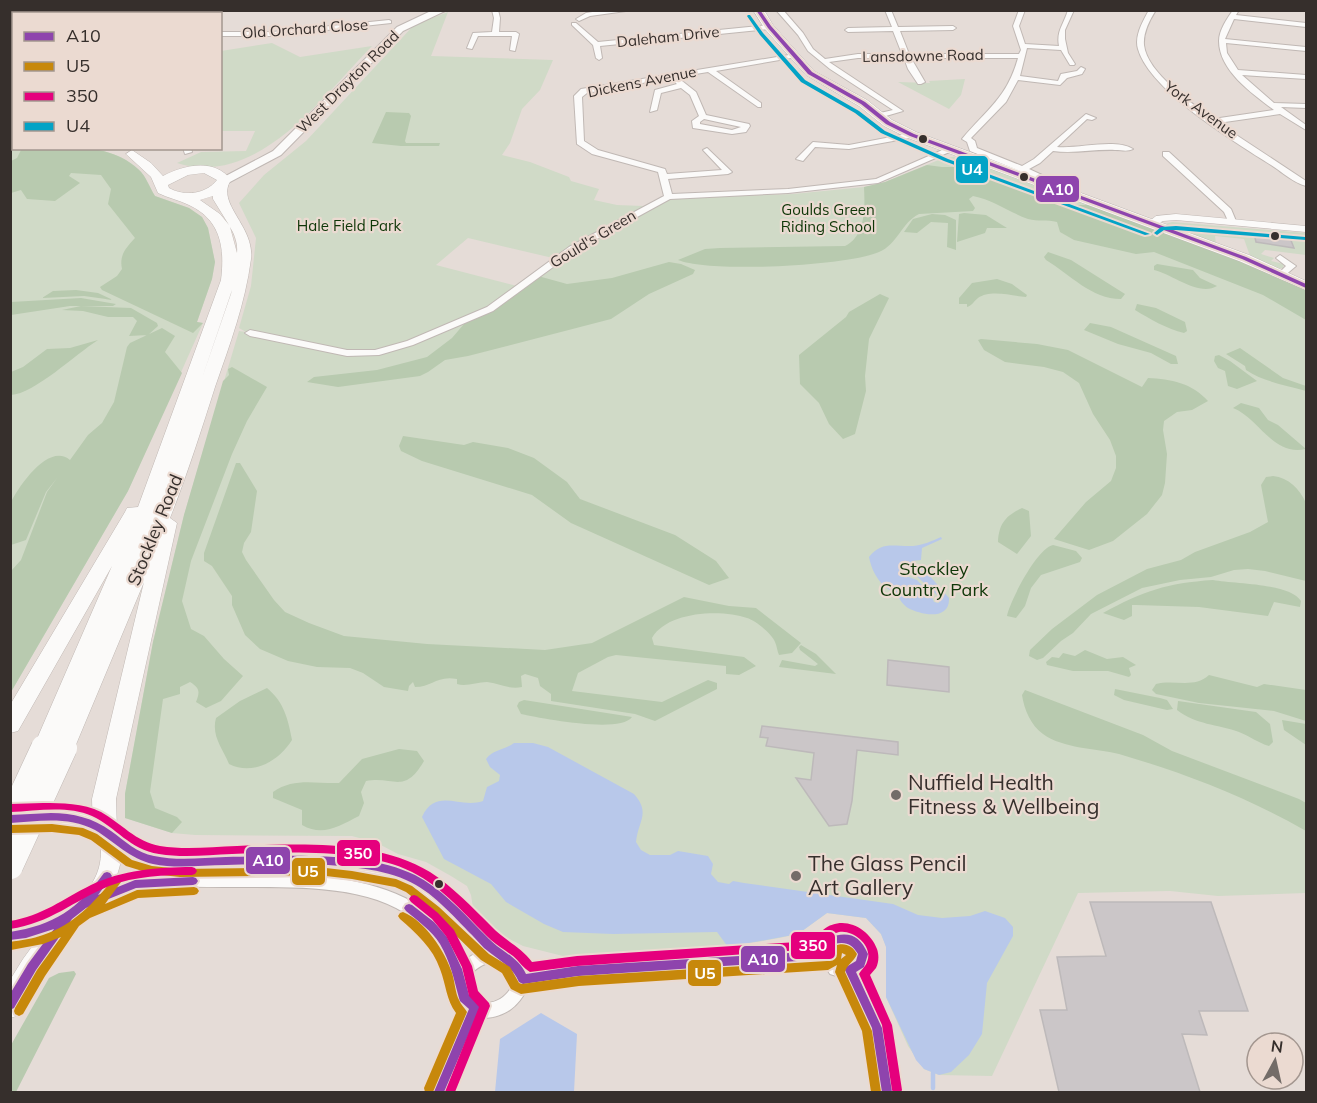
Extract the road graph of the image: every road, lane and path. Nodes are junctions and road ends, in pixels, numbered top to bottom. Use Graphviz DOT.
graph roads {
  1 [pos="443,10"];
  2 [pos="495,10"];
  3 [pos="630,10"];
  4 [pos="758,10"];
  5 [pos="779,10"];
  6 [pos="888,10"];
  7 [pos="1022,10"];
  8 [pos="1153,10"];
  9 [pos="608,11"];
  10 [pos="1071,11"];
  11 [pos="1234,14"];
  12 [pos="389,22"];
  13 [pos="1306,25"];
  14 [pos="769,27"];
  15 [pos="953,28"];
  16 [pos="897,29"];
  17 [pos="848,30"];
  18 [pos="222,34"];
  19 [pos="495,34"];
  20 [pos="1222,41"];
  21 [pos="596,44"];
  22 [pos="1023,46"];
  23 [pos="470,48"];
  24 [pos="1064,48"];
  25 [pos="1306,49"];
  26 [pos="513,50"];
  27 [pos="795,56"];
  28 [pos="906,56"];
  29 [pos="1022,56"];
  30 [pos="599,58"];
  31 [pos="825,61"];
  32 [pos="1072,64"];
  33 [pos="1081,69"];
  34 [pos="710,70"];
  35 [pos="1236,72"];
  36 [pos="672,76"];
  37 [pos="1017,78"];
  38 [pos="1306,78"];
  39 [pos="921,82"];
  40 [pos="930,82"];
  41 [pos="911,83"];
  42 [pos="1060,83"];
  43 [pos="1071,84"];
  44 [pos="682,85"];
  45 [pos="758,105"];
  46 [pos="1274,105"];
  47 [pos="1306,106"];
  48 [pos="653,110"];
  49 [pos="1282,111"];
  50 [pos="879,116"];
  51 [pos="703,117"];
  52 [pos="1092,118"];
  53 [pos="1214,122"];
  54 [pos="1306,128"];
  55 [pos="912,135"];
  56 [pos="288,142"];
  57 [pos="1050,148"];
  58 [pos="1129,149"];
  59 [pos="122,150"];
  60 [pos="707,150"];
  61 [pos="950,150"];
  62 [pos="132,154"];
  63 [pos="1171,157"];
  64 [pos="800,159"];
  65 [pos="1023,169"];
  66 [pos="201,170"];
  67 [pos="664,177"];
  68 [pos="1034,180"];
  69 [pos="163,183"];
  70 [pos="222,183"];
  71 [pos="1306,184"];
  72 [pos="178,196"];
  73 [pos="668,196"];
  74 [pos="1232,221"];
  75 [pos="1151,224"];
  76 [pos="1306,229"];
  77 [pos="1280,258"];
  78 [pos="1284,274"];
  79 [pos="1306,286"];
  80 [pos="250,333"];
  81 [pos="166,455"];
  82 [pos="172,490"];
  83 [pos="10,725"];
  84 [pos="54,748"];
  85 [pos="10,820"];
  86 [pos="107,835"];
  87 [pos="10,866"];
  88 [pos="77,911"];
  89 [pos="10,936"];
  90 [pos="494,954"];
  91 [pos="826,955"];
  92 [pos="850,970"];
  93 [pos="460,978"];
  94 [pos="523,979"];
  95 [pos="10,1006"];
  96 [pos="476,1008"];
  97 [pos="439,1092"];
  98 [pos="887,1092"];
  1 -- 56 [label="main road, West Drayton Road"];
  2 -- 19 [label="street"];
  3 -- 9 [label="street"];
  4 -- 14 [label="main road"];
  5 -- 31 [label="street"];
  6 -- 16 [label="street"];
  7 -- 22 [label="street"];
  8 -- 53 [label="street, York Avenue"];
  9 -- 21 [label="street, Daleham Drive"];
  10 -- 24 [label="street"];
  11 -- 13 [label="street"];
  11 -- 20 [label="street"];
  12 -- 18 [label="street, Old Orchard Close"];
  14 -- 21 [label="street, Daleham Drive"];
  14 -- 27 [label="main road"];
  15 -- 16 [label="street"];
  16 -- 17 [label="street"];
  16 -- 28 [label="street"];
  19 -- 23 [label="street"];
  19 -- 26 [label="street"];
  20 -- 25 [label="street"];
  20 -- 35 [label="street"];
  21 -- 30 [label="street"];
  22 -- 24 [label="street"];
  22 -- 29 [label="street"];
  24 -- 32 [label="street"];
  27 -- 34 [label="street, Dickens Avenue"];
  27 -- 50 [label="main road"];
  28 -- 29 [label="street, Lansdowne Road"];
  28 -- 31 [label="street, Lansdowne Road"];
  28 -- 39 [label="street"];
  29 -- 37 [label="street"];
  31 -- 50 [label="street"];
  33 -- 42 [label="street"];
  34 -- 36 [label="street, Dickens Avenue"];
  34 -- 45 [label="street"];
  35 -- 38 [label="street"];
  35 -- 46 [label="street"];
  36 -- 44 [label="street"];
  36 -- 67 [label="street, Dickens Avenue"];
  37 -- 42 [label="street"];
  37 -- 65 [label="street"];
  39 -- 40 [label="street"];
  39 -- 41 [label="street"];
  42 -- 43 [label="street"];
  44 -- 48 [label="street"];
  44 -- 51 [label="street"];
  46 -- 47 [label="street"];
  46 -- 49 [label="street"];
  49 -- 53 [label="street"];
  49 -- 54 [label="street"];
  50 -- 55 [label="main road"];
  51 -- 51 [label="street"];
  52 -- 57 [label="street"];
  53 -- 71 [label="street, York Avenue"];
  55 -- 61 [label="main road"];
  55 -- 64 [label="street"];
  56 -- 66 [label="main road, West Drayton Road"];
  56 -- 70 [label="main road, West Drayton Road"];
  57 -- 58 [label="street"];
  57 -- 65 [label="street"];
  59 -- 62 [label="main road"];
  60 -- 67 [label="street"];
  61 -- 68 [label="main road"];
  61 -- 73 [label="street, Gould's Green"];
  62 -- 66 [label="main road"];
  62 -- 69 [label="main road"];
  63 -- 74 [label="street"];
  65 -- 68 [label="street"];
  66 -- 69 [label="main road"];
  66 -- 70 [label="main road"];
  67 -- 73 [label="street"];
  68 -- 75 [label="main road"];
  69 -- 72 [label="main road, Stockley Road"];
  70 -- 72 [label="main road"];
  70 -- 82 [label="main road, Stockley Road"];
  72 -- 81 [label="main road, Stockley Road"];
  73 -- 80 [label="street, Gould's Green"];
  74 -- 75 [label="street"];
  74 -- 76 [label="street"];
  75 -- 78 [label="main road"];
  77 -- 78 [label="street"];
  78 -- 79 [label="main road"];
  81 -- 83 [label="main road"];
  81 -- 84 [label="main road, Stockley Road"];
  82 -- 84 [label="main road, Stockley Road"];
  82 -- 86 [label="main road"];
  84 -- 85 [label="main road, Stockley Road, bridge"];
  84 -- 87 [label="main road, Stockley Road, bridge"];
  85 -- 86 [label="street"];
  86 -- 88 [label="street"];
  86 -- 90 [label="street"];
  88 -- 89 [label="street"];
  88 -- 93 [label="street"];
  88 -- 95 [label="main road"];
  90 -- 93 [label="street"];
  90 -- 94 [label="street"];
  91 -- 92 [label="street"];
  91 -- 92 [label="street"];
  91 -- 94 [label="street"];
  92 -- 98 [label="street"];
  93 -- 96 [label="street"];
  94 -- 96 [label="street"];
  96 -- 97 [label="street"];
}
